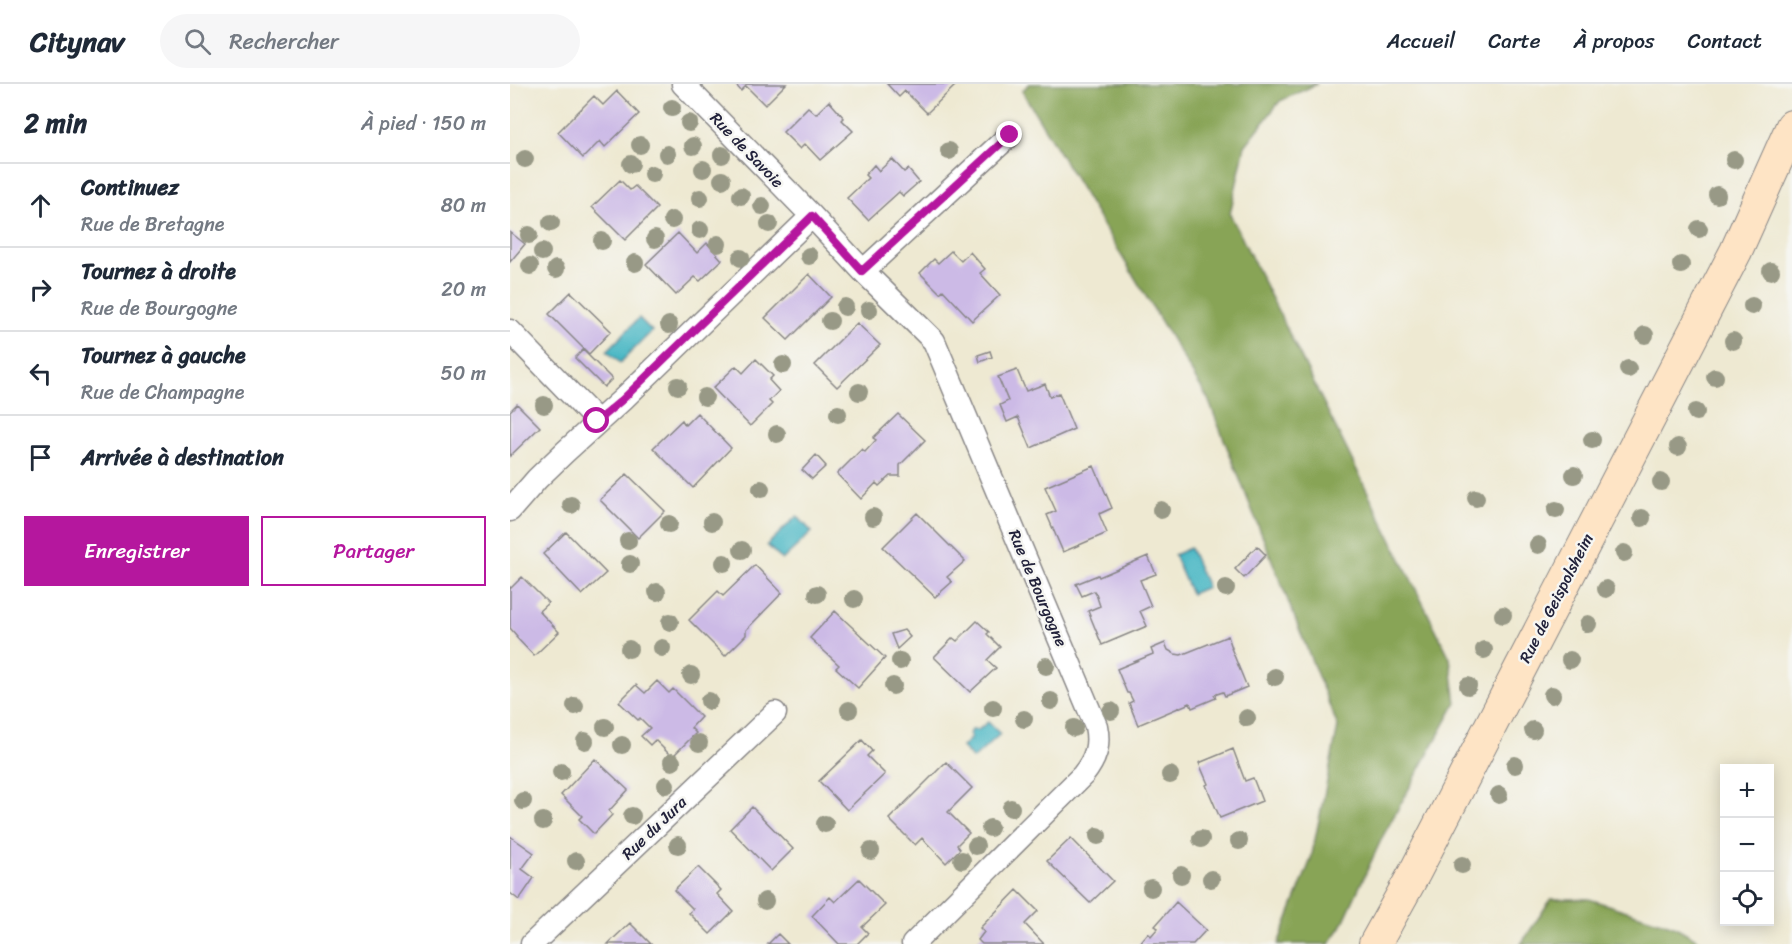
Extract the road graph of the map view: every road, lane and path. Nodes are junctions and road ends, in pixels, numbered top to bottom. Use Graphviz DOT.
graph roads {
  1 [pos="683,84"];
  2 [pos="1792,126"];
  3 [pos="1010,135"];
  4 [pos="1792,164"];
  5 [pos="812,216"];
  6 [pos="1736,251"];
  7 [pos="862,271"];
  8 [pos="510,331"];
  9 [pos="597,421"];
  10 [pos="510,510"];
  11 [pos="775,713"];
  12 [pos="532,944"];
  13 [pos="913,944"];
  14 [pos="1375,944"];
  1 -- 5 [label="street, Rue de Savoie"];
  2 -- 6 [label="main road, Rue de Geispolsheim"];
  3 -- 7 [label="street"];
  4 -- 6 [label="main road, Rue de Geispolsheim"];
  5 -- 7 [label="street, Rue de Bourgogne"];
  5 -- 9 [label="street"];
  6 -- 14 [label="main road, Rue de Geispolsheim"];
  7 -- 13 [label="street, Rue de Bourgogne"];
  8 -- 9 [label="street"];
  9 -- 10 [label="street"];
  11 -- 12 [label="street, Rue du Jura"];
}
